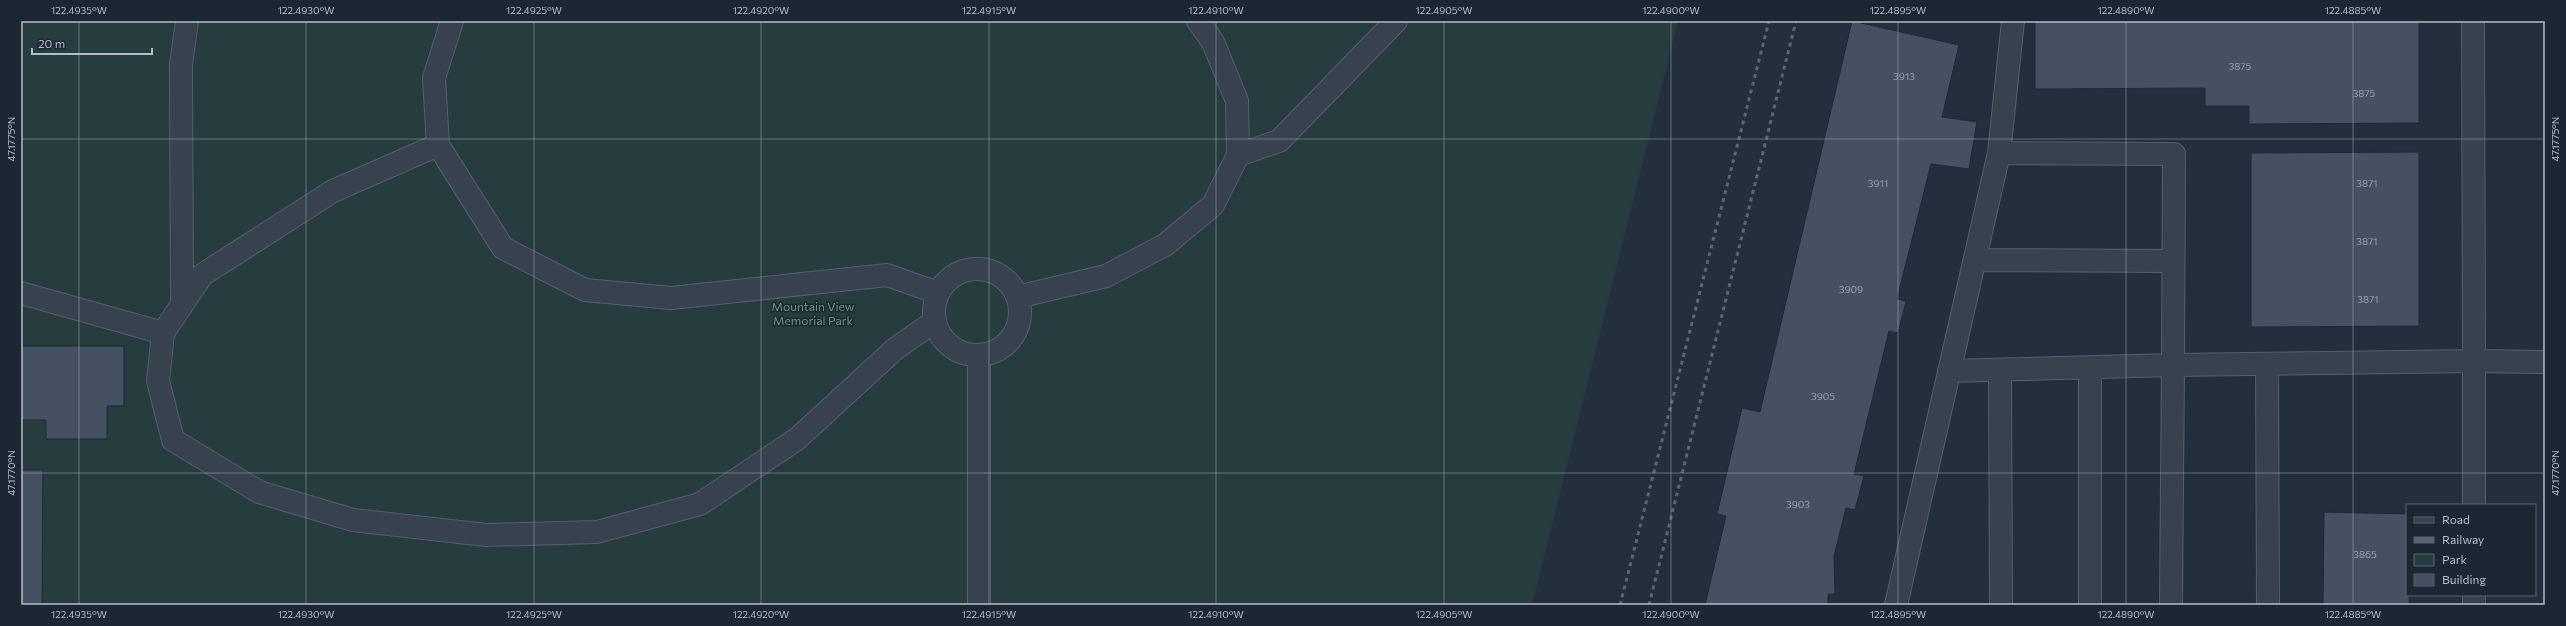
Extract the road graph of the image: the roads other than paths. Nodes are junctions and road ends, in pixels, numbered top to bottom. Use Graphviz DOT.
graph roads {
  1 [pos="187,21"];
  2 [pos="452,21"];
  3 [pos="1198,21"];
  4 [pos="1396,21"];
  5 [pos="2013,21"];
  6 [pos="2473,21"];
  7 [pos="438,145"];
  8 [pos="1999,153"];
  9 [pos="1238,155"];
  10 [pos="1975,260"];
  11 [pos="2173,261"];
  12 [pos="21,293"];
  13 [pos="938,293"];
  14 [pos="1017,297"];
  15 [pos="182,305"];
  16 [pos="935,321"];
  17 [pos="163,333"];
  18 [pos="978,355"];
  19 [pos="2474,362"];
  20 [pos="2545,362"];
  21 [pos="2267,364"];
  22 [pos="2173,366"];
  23 [pos="2090,368"];
  24 [pos="2000,370"];
  25 [pos="1950,372"];
  26 [pos="2474,504"];
  27 [pos="979,605"];
  28 [pos="1896,605"];
  29 [pos="2001,605"];
  30 [pos="2090,605"];
  31 [pos="2171,605"];
  32 [pos="2268,605"];
  1 -- 15 [label="lane"];
  2 -- 7 [label="lane"];
  3 -- 9 [label="lane"];
  4 -- 9 [label="lane"];
  5 -- 8 [label="lane"];
  6 -- 19 [label="lane"];
  7 -- 13 [label="lane"];
  7 -- 15 [label="lane"];
  8 -- 10 [label="lane"];
  8 -- 11 [label="lane"];
  9 -- 14 [label="lane"];
  10 -- 11 [label="lane"];
  10 -- 25 [label="lane"];
  11 -- 22 [label="lane"];
  12 -- 17 [label="lane"];
  13 -- 14 [label="lane"];
  13 -- 16 [label="lane"];
  14 -- 18 [label="lane"];
  15 -- 17 [label="lane"];
  16 -- 17 [label="lane"];
  16 -- 18 [label="lane"];
  18 -- 27 [label="lane"];
  19 -- 20 [label="lane"];
  19 -- 21 [label="lane"];
  19 -- 26 [label="lane"];
  21 -- 22 [label="lane"];
  21 -- 32 [label="lane"];
  22 -- 23 [label="lane"];
  22 -- 31 [label="lane"];
  23 -- 24 [label="lane"];
  23 -- 30 [label="lane"];
  24 -- 25 [label="lane"];
  24 -- 29 [label="lane"];
  25 -- 28 [label="lane"];
}
